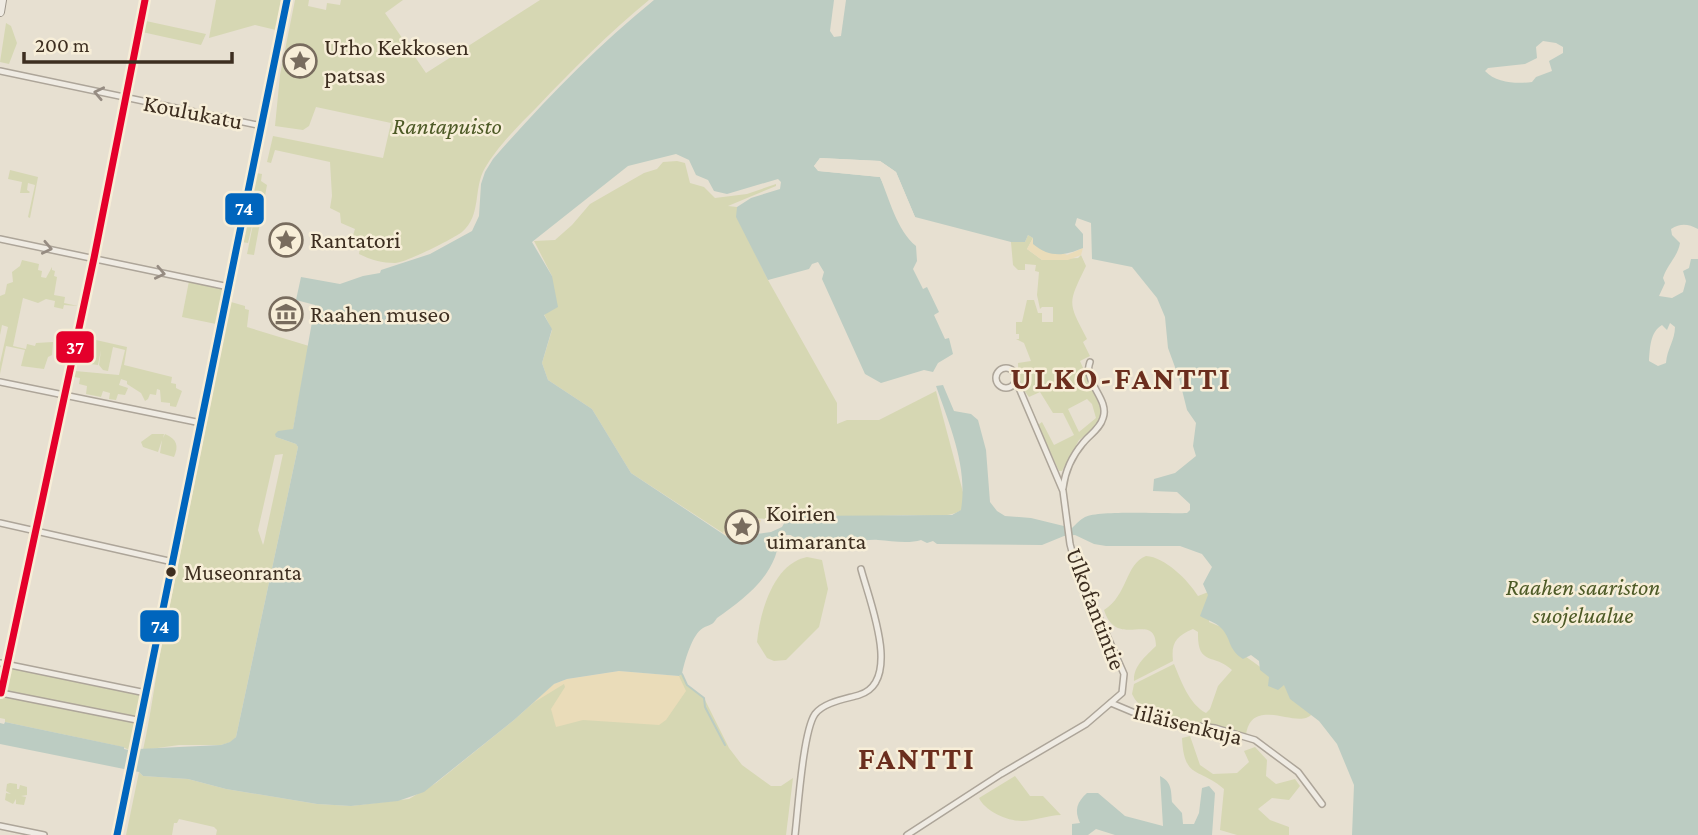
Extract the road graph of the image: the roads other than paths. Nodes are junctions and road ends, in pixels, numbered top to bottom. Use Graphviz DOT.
graph roads {
  1 [pos="2,0"];
  2 [pos="145,0"];
  3 [pos="287,0"];
  4 [pos="0,12"];
  5 [pos="0,71"];
  6 [pos="125,98"];
  7 [pos="262,126"];
  8 [pos="0,239"];
  9 [pos="94,258"];
  10 [pos="229,287"];
  11 [pos="1090,362"];
  12 [pos="1016,381"];
  13 [pos="0,382"];
  14 [pos="1006,388"];
  15 [pos="65,395"];
  16 [pos="1023,401"];
  17 [pos="201,423"];
  18 [pos="1063,491"];
  19 [pos="0,523"];
  20 [pos="36,532"];
  21 [pos="173,562"];
  22 [pos="861,569"];
  23 [pos="3,664"];
  24 [pos="0,693"];
  25 [pos="146,693"];
  26 [pos="1111,703"];
  27 [pos="142,721"];
  28 [pos="1322,804"];
  29 [pos="0,826"];
  30 [pos="44,835"];
  31 [pos="117,835"];
  32 [pos="794,835"];
  33 [pos="906,835"];
  1 -- 4 [label="street"];
  2 -- 6 [label="street"];
  3 -- 7 [label="street"];
  6 -- 5 [label="street, Koulukatu, one-way"];
  6 -- 7 [label="street, Koulukatu"];
  6 -- 9 [label="street"];
  7 -- 10 [label="street"];
  8 -- 9 [label="street, one-way"];
  9 -- 10 [label="street, one-way"];
  9 -- 15 [label="street"];
  10 -- 17 [label="street"];
  11 -- 18 [label="street"];
  12 -- 14 [label="street"];
  12 -- 14 [label="street"];
  12 -- 16 [label="street, Ulkofantintie"];
  13 -- 15 [label="street"];
  14 -- 16 [label="street, Ulkofantintie"];
  15 -- 17 [label="street"];
  15 -- 20 [label="street"];
  16 -- 18 [label="street, Ulkofantintie"];
  17 -- 21 [label="street"];
  18 -- 26 [label="street, Ulkofantintie"];
  19 -- 20 [label="street"];
  20 -- 21 [label="street"];
  20 -- 23 [label="street"];
  21 -- 25 [label="street"];
  22 -- 32 [label="street"];
  23 -- 24 [label="street"];
  23 -- 25 [label="street"];
  24 -- 27 [label="street"];
  25 -- 27 [label="street"];
  26 -- 28 [label="street, Iiläisenkuja"];
  26 -- 33 [label="street, Ulkofantintie"];
  27 -- 31 [label="street"];
  29 -- 30 [label="street"];
}
